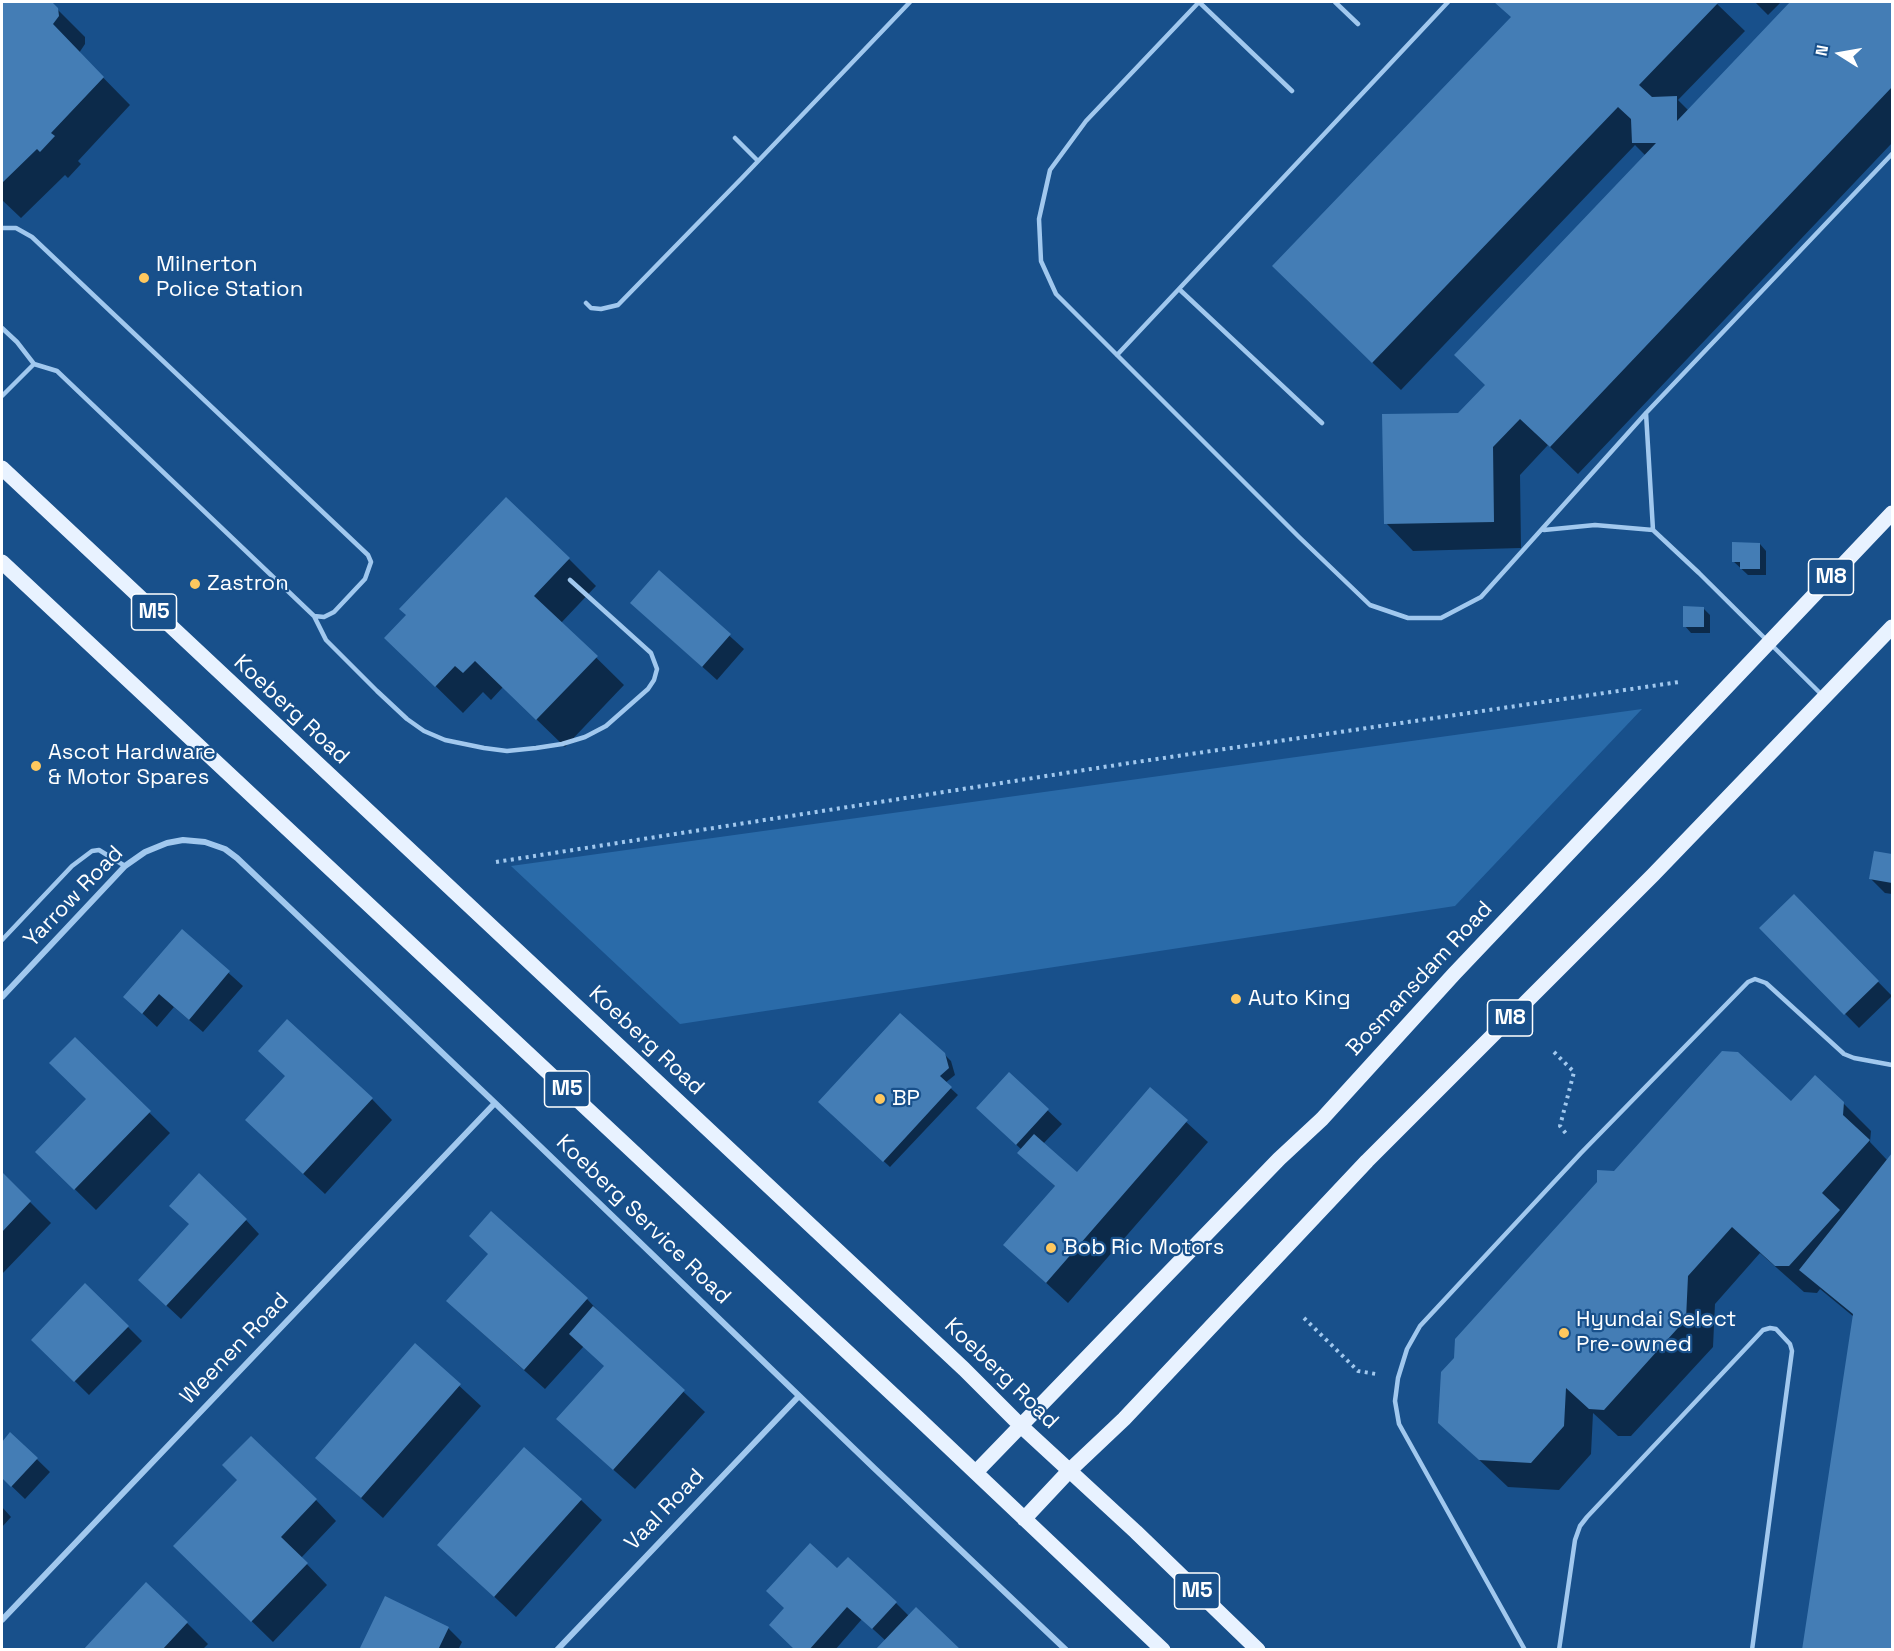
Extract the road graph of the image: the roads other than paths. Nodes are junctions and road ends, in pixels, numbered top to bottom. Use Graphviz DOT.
graph roads {
  1 [pos="910,2"];
  2 [pos="1199,2"];
  3 [pos="1335,2"];
  4 [pos="1448,2"];
  5 [pos="1358,24"];
  6 [pos="1292,91"];
  7 [pos="735,138"];
  8 [pos="1893,154"];
  9 [pos="758,161"];
  10 [pos="2,228"];
  11 [pos="1179,289"];
  12 [pos="586,303"];
  13 [pos="2,328"];
  14 [pos="1117,355"];
  15 [pos="34,364"];
  16 [pos="2,396"];
  17 [pos="1646,413"];
  18 [pos="1322,423"];
  19 [pos="2,468"];
  20 [pos="1893,513"];
  21 [pos="1544,530"];
  22 [pos="1653,530"];
  23 [pos="2,562"];
  24 [pos="570,580"];
  25 [pos="314,615"];
  26 [pos="1893,627"];
  27 [pos="1769,642"];
  28 [pos="1825,698"];
  29 [pos="183,840"];
  30 [pos="125,866"];
  31 [pos="2,940"];
  32 [pos="2,997"];
  33 [pos="1893,1065"];
  34 [pos="495,1103"];
  35 [pos="799,1396"];
  36 [pos="1021,1425"];
  37 [pos="1069,1471"];
  38 [pos="976,1472"];
  39 [pos="1024,1518"];
  40 [pos="2,1620"];
  41 [pos="557,1650"];
  42 [pos="1066,1650"];
  43 [pos="1163,1650"];
  44 [pos="1258,1650"];
  45 [pos="1525,1650"];
  46 [pos="1559,1650"];
  47 [pos="1752,1650"];
  1 -- 9 [label="lane"];
  2 -- 6 [label="lane"];
  2 -- 14 [label="lane"];
  3 -- 5 [label="lane"];
  4 -- 11 [label="lane"];
  7 -- 9 [label="lane"];
  8 -- 17 [label="lane"];
  9 -- 12 [label="lane"];
  10 -- 25 [label="lane"];
  11 -- 14 [label="lane"];
  11 -- 18 [label="lane"];
  13 -- 15 [label="lane"];
  14 -- 21 [label="lane"];
  15 -- 16 [label="lane"];
  15 -- 25 [label="lane"];
  17 -- 21 [label="lane"];
  17 -- 22 [label="lane"];
  19 -- 36 [label="main road, Koeberg Road / M5"];
  20 -- 27 [label="main road, Bosmansdam Road / M8"];
  21 -- 22 [label="lane"];
  22 -- 27 [label="lane"];
  23 -- 38 [label="main road, M5"];
  24 -- 25 [label="lane"];
  26 -- 28 [label="main road, M8"];
  27 -- 28 [label="lane"];
  27 -- 36 [label="main road, Bosmansdam Road / M8"];
  28 -- 37 [label="main road, M8"];
  29 -- 30 [label="street, Yarrow Road"];
  29 -- 34 [label="street, Koeberg Service Road"];
  30 -- 31 [label="lane"];
  30 -- 32 [label="street, Yarrow Road"];
  33 -- 45 [label="lane"];
  34 -- 35 [label="street, Koeberg Service Road"];
  34 -- 40 [label="street, Weenen Road"];
  35 -- 41 [label="street, Vaal Road"];
  35 -- 42 [label="street, Koeberg Service Road"];
  36 -- 37 [label="main road, Koeberg Road / M5"];
  36 -- 38 [label="main road, Bosmansdam Road / M8"];
  37 -- 39 [label="main road, M8"];
  37 -- 44 [label="main road, Koeberg Road / M5"];
  38 -- 39 [label="main road, M5"];
  39 -- 43 [label="main road, M5"];
  46 -- 47 [label="lane"];
}
